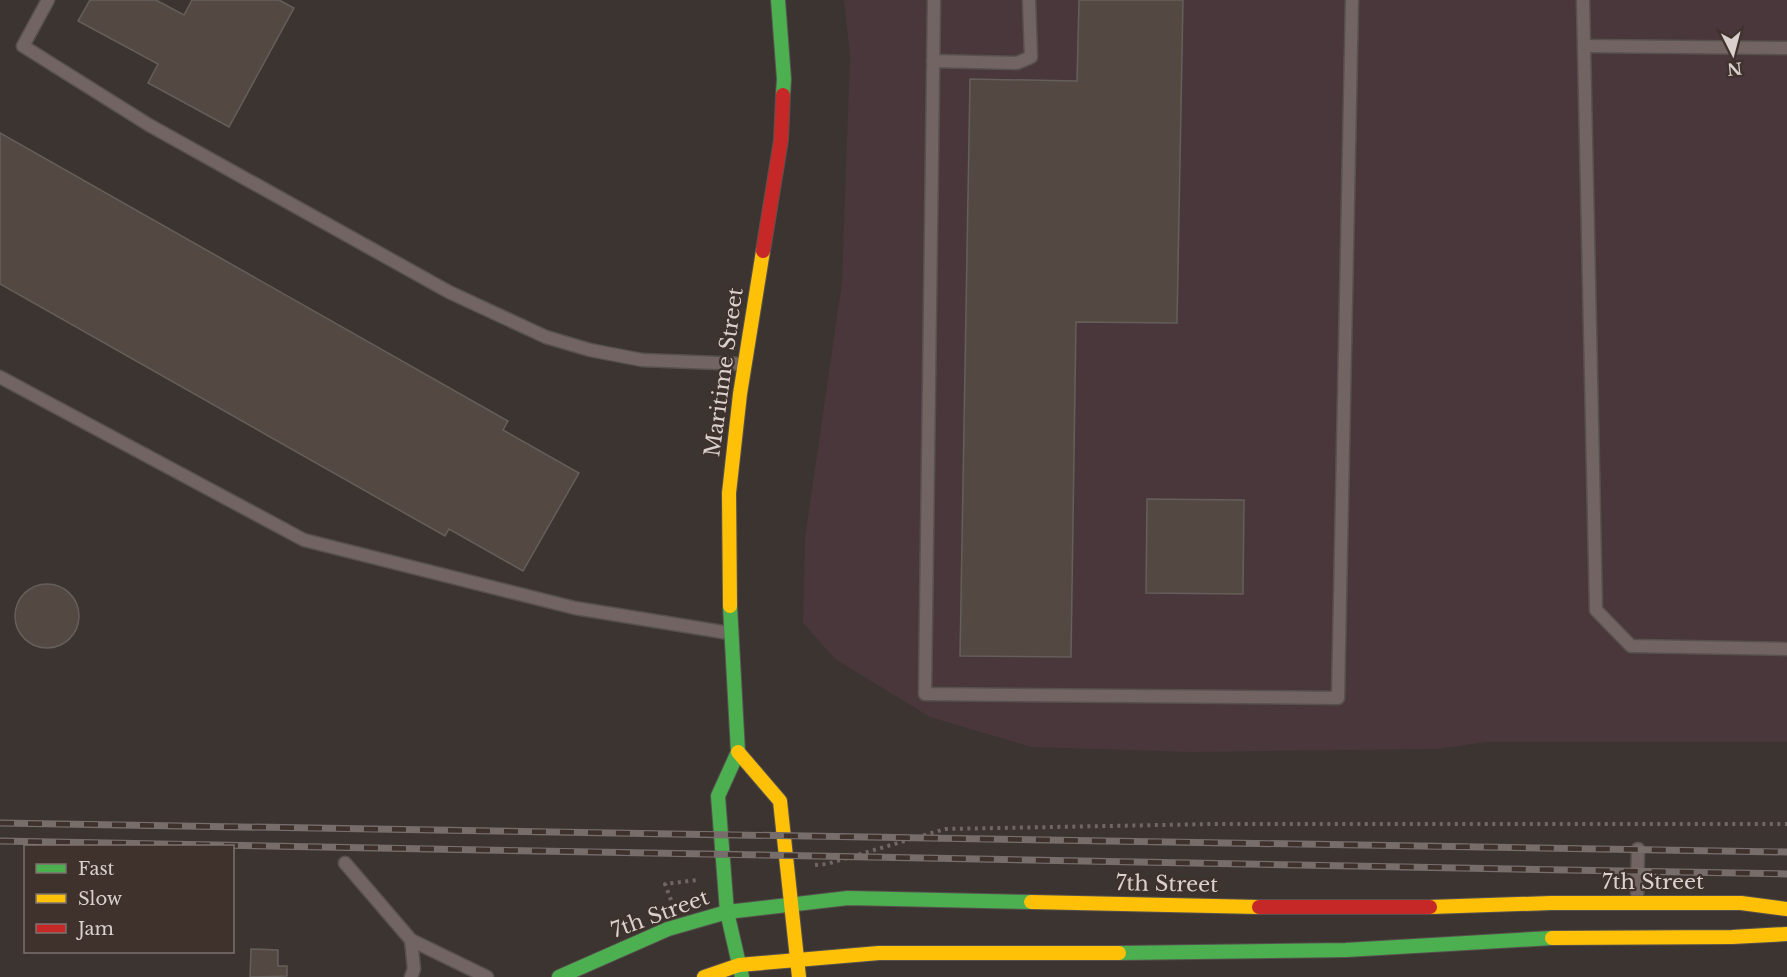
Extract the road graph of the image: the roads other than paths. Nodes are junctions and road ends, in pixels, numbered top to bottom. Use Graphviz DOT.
graph roads {
  1 [pos="48,0"];
  2 [pos="778,0"];
  3 [pos="934,0"];
  4 [pos="1029,0"];
  5 [pos="1352,0"];
  6 [pos="1583,0"];
  7 [pos="1584,46"];
  8 [pos="1787,48"];
  9 [pos="933,61"];
  10 [pos="745,364"];
  11 [pos="0,377"];
  12 [pos="730,633"];
  13 [pos="1787,649"];
  14 [pos="738,752"];
  15 [pos="1638,849"];
  16 [pos="345,863"];
  17 [pos="1637,903"];
  18 [pos="791,905"];
  19 [pos="1787,909"];
  20 [pos="727,912"];
  21 [pos="1787,934"];
  22 [pos="411,940"];
  23 [pos="796,959"];
  24 [pos="740,971"];
  25 [pos="411,977"];
  26 [pos="487,977"];
  27 [pos="559,977"];
  28 [pos="704,977"];
  29 [pos="799,977"];
  1 -- 10 [label="lane"];
  2 -- 10 [label="main road, Maritime Street"];
  3 -- 9 [label="lane"];
  4 -- 9 [label="lane"];
  5 -- 9 [label="lane"];
  6 -- 7 [label="lane"];
  7 -- 8 [label="lane"];
  7 -- 13 [label="lane"];
  10 -- 12 [label="main road, Maritime Street"];
  11 -- 12 [label="lane"];
  12 -- 14 [label="main road, Maritime Street"];
  14 -- 18 [label="main road"];
  14 -- 20 [label="main road, Maritime Street"];
  15 -- 17 [label="lane"];
  16 -- 22 [label="lane"];
  17 -- 18 [label="main road, 7th Street"];
  17 -- 19 [label="main road, 7th Street"];
  18 -- 20 [label="main road, 7th Street"];
  18 -- 23 [label="main road"];
  20 -- 24 [label="main road, Maritime Street"];
  20 -- 27 [label="main road, 7th Street"];
  21 -- 23 [label="main road"];
  22 -- 25 [label="lane"];
  22 -- 26 [label="lane"];
  23 -- 24 [label="main road"];
  23 -- 29 [label="main road"];
  24 -- 28 [label="main road"];
}
